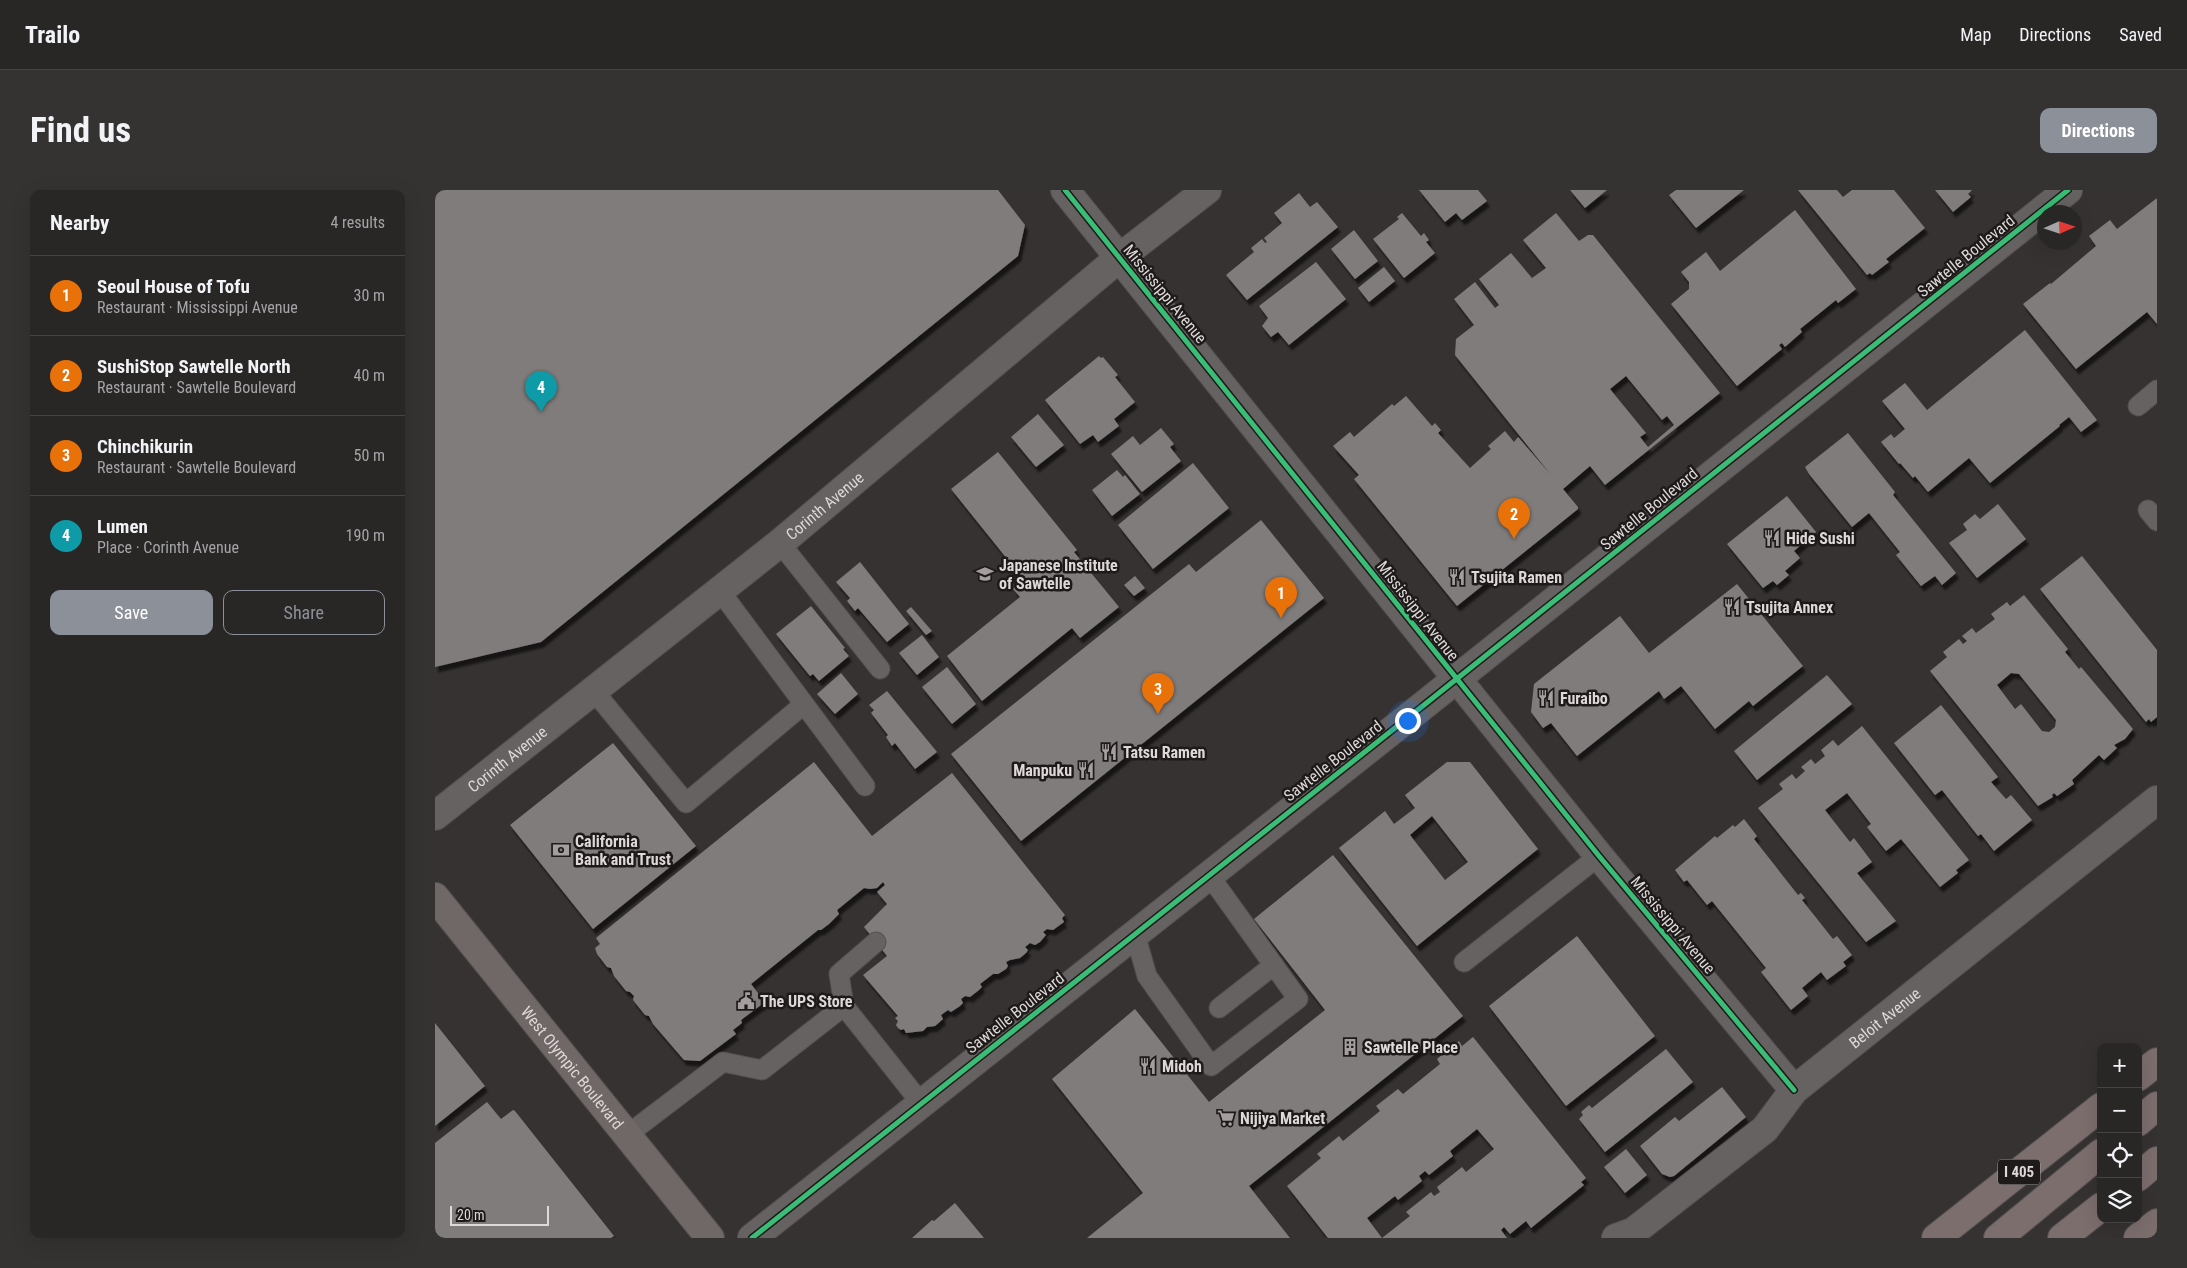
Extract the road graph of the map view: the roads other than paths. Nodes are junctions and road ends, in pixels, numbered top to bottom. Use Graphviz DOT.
graph roads {
  1 [pos="1065,190"];
  2 [pos="1207,190"];
  3 [pos="2058,193"];
  4 [pos="1119,258"];
  5 [pos="2157,390"];
  6 [pos="2138,406"];
  7 [pos="781,543"];
  8 [pos="719,591"];
  9 [pos="880,668"];
  10 [pos="1457,679"];
  11 [pos="593,690"];
  12 [pos="803,705"];
  13 [pos="865,786"];
  14 [pos="2157,800"];
  15 [pos="435,816"];
  16 [pos="1599,856"];
  17 [pos="1209,875"];
  18 [pos="435,897"];
  19 [pos="1135,934"];
  20 [pos="876,942"];
  21 [pos="1464,962"];
  22 [pos="1273,965"];
  23 [pos="844,1006"];
  24 [pos="1219,1008"];
  25 [pos="2157,1062"];
  26 [pos="2142,1073"];
  27 [pos="1794,1090"];
  28 [pos="921,1103"];
  29 [pos="2157,1106"];
  30 [pos="2097,1109"];
  31 [pos="2142,1119"];
  32 [pos="627,1135"];
  33 [pos="2097,1156"];
  34 [pos="2157,1162"];
  35 [pos="2142,1173"];
  36 [pos="2097,1210"];
  37 [pos="2157,1223"];
  38 [pos="710,1238"];
  39 [pos="752,1238"];
  40 [pos="1616,1238"];
  41 [pos="1936,1238"];
  42 [pos="1998,1238"];
  43 [pos="2062,1238"];
  44 [pos="2138,1238"];
  1 -- 4 [label="street, Mississippi Avenue"];
  2 -- 4 [label="street, Corinth Avenue"];
  3 -- 10 [label="street, Sawtelle Boulevard"];
  4 -- 7 [label="street, Corinth Avenue"];
  4 -- 10 [label="street, Mississippi Avenue"];
  5 -- 6 [label="lane"];
  7 -- 8 [label="street, Corinth Avenue"];
  7 -- 9 [label="lane"];
  8 -- 11 [label="street, Corinth Avenue"];
  8 -- 12 [label="lane"];
  10 -- 16 [label="street, Mississippi Avenue"];
  10 -- 17 [label="street, Sawtelle Boulevard"];
  11 -- 12 [label="lane"];
  11 -- 15 [label="street, Corinth Avenue"];
  12 -- 13 [label="lane"];
  14 -- 27 [label="street, Beloit Avenue"];
  16 -- 21 [label="lane"];
  16 -- 27 [label="street, Mississippi Avenue"];
  17 -- 19 [label="street, Sawtelle Boulevard"];
  17 -- 22 [label="lane"];
  18 -- 32 [label="main road, West Olympic Boulevard"];
  19 -- 22 [label="lane"];
  19 -- 28 [label="street, Sawtelle Boulevard"];
  20 -- 23 [label="lane"];
  22 -- 24 [label="lane"];
  23 -- 28 [label="lane"];
  23 -- 32 [label="lane"];
  25 -- 26 [label="highway"];
  27 -- 40 [label="street, Beloit Avenue"];
  28 -- 39 [label="street, Sawtelle Boulevard"];
  29 -- 31 [label="highway"];
  30 -- 41 [label="highway, I 405"];
  32 -- 38 [label="main road, West Olympic Boulevard"];
  33 -- 42 [label="highway"];
  34 -- 35 [label="highway"];
  36 -- 43 [label="highway"];
  37 -- 44 [label="highway"];
}
